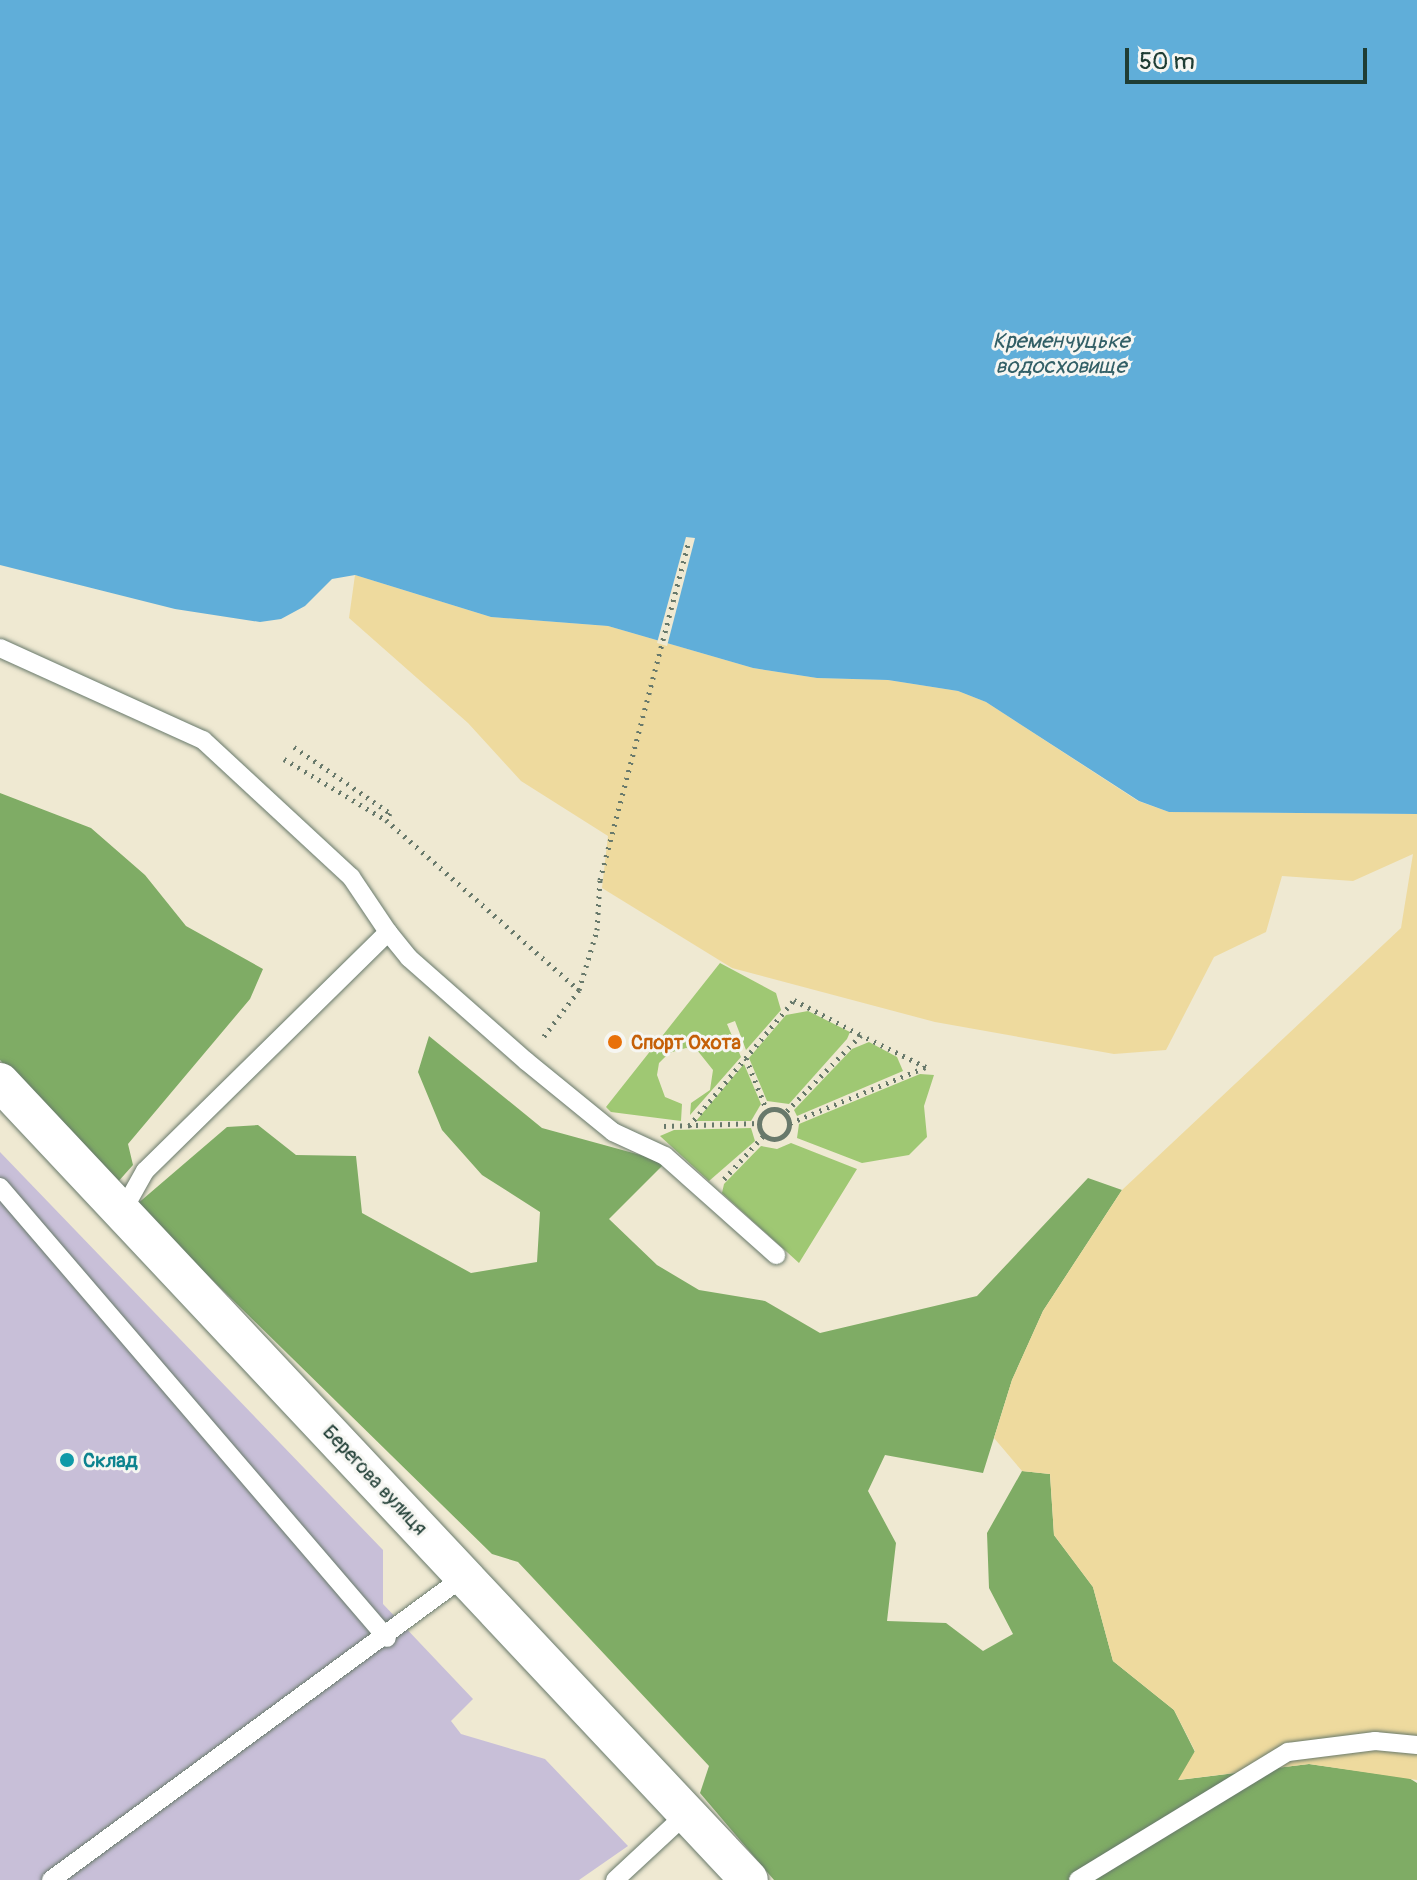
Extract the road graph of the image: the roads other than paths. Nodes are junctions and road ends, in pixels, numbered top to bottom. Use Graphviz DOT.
graph roads {
  1 [pos="0,648"];
  2 [pos="388,932"];
  3 [pos="0,1082"];
  4 [pos="0,1187"];
  5 [pos="122,1212"];
  6 [pos="776,1255"];
  7 [pos="462,1578"];
  8 [pos="387,1638"];
  9 [pos="1417,1745"];
  10 [pos="687,1813"];
  11 [pos="51,1880"];
  12 [pos="615,1880"];
  13 [pos="749,1880"];
  14 [pos="1078,1880"];
  1 -- 2 [label="lane"];
  2 -- 5 [label="lane"];
  2 -- 6 [label="lane"];
  3 -- 5 [label="street, Берегова вулиця"];
  4 -- 8 [label="lane"];
  5 -- 7 [label="street, Берегова вулиця"];
  7 -- 8 [label="lane"];
  7 -- 10 [label="street, Берегова вулиця"];
  8 -- 11 [label="lane"];
  9 -- 14 [label="lane"];
  10 -- 12 [label="lane"];
  10 -- 13 [label="street, Берегова вулиця"];
}
